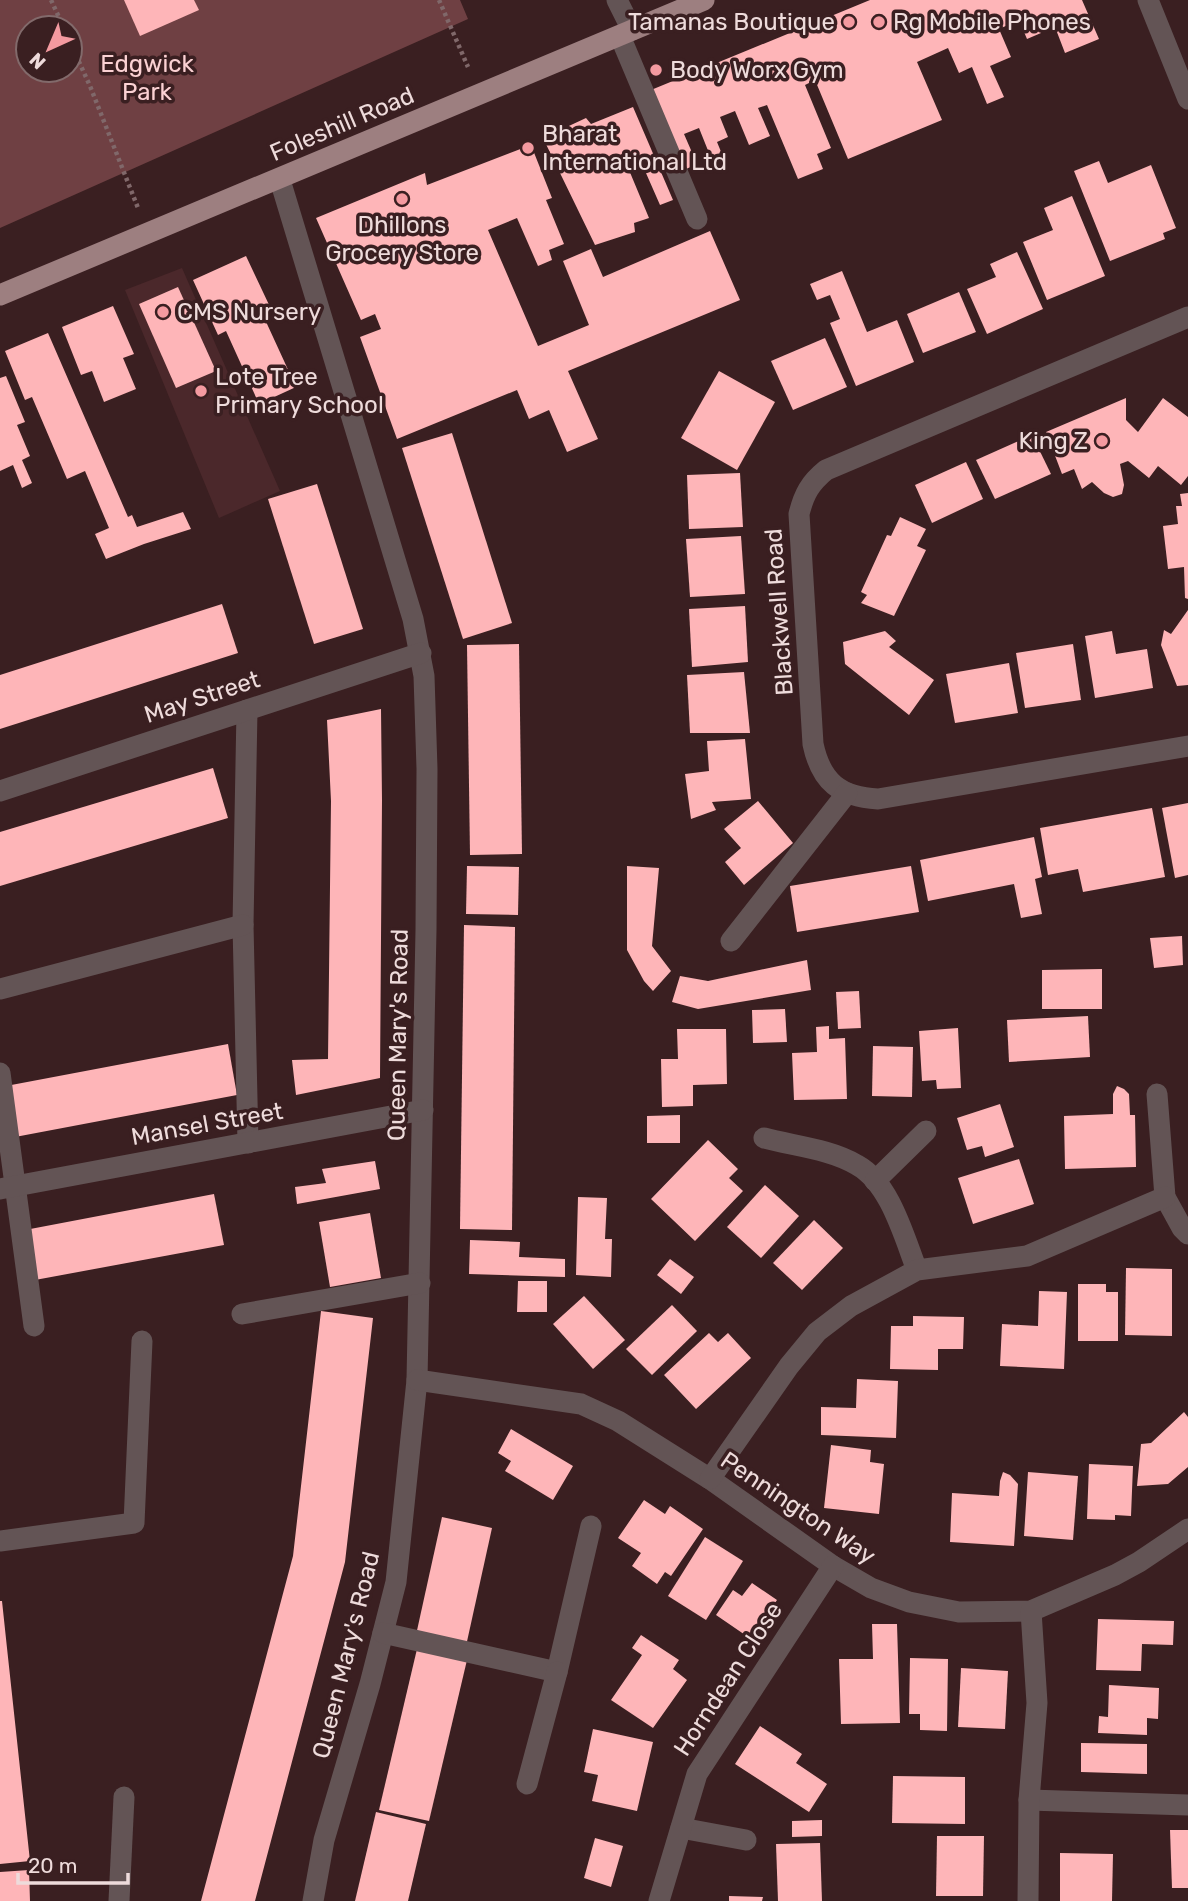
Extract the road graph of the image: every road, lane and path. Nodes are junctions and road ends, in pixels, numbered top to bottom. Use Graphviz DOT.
graph roads {
  1 [pos="439,0"];
  2 [pos="617,0"];
  3 [pos="704,0"];
  4 [pos="1148,0"];
  5 [pos="626,33"];
  6 [pos="84,73"];
  7 [pos="480,94"];
  8 [pos="1188,99"];
  9 [pos="280,180"];
  10 [pos="697,219"];
  11 [pos="149,234"];
  12 [pos="0,295"];
  13 [pos="1188,317"];
  14 [pos="421,653"];
  15 [pos="247,710"];
  16 [pos="1188,746"];
  17 [pos="0,791"];
  18 [pos="847,793"];
  19 [pos="243,925"];
  20 [pos="731,942"];
  21 [pos="0,989"];
  22 [pos="0,1073"];
  23 [pos="1157,1094"];
  24 [pos="423,1110"];
  25 [pos="926,1131"];
  26 [pos="764,1138"];
  27 [pos="248,1143"];
  28 [pos="875,1181"];
  29 [pos="7,1187"];
  30 [pos="1165,1197"];
  31 [pos="1188,1234"];
  32 [pos="917,1270"];
  33 [pos="419,1283"];
  34 [pos="242,1314"];
  35 [pos="34,1326"];
  36 [pos="142,1341"];
  37 [pos="417,1380"];
  38 [pos="709,1479"];
  39 [pos="591,1527"];
  40 [pos="1188,1529"];
  41 [pos="0,1541"];
  42 [pos="834,1566"];
  43 [pos="1031,1611"];
  44 [pos="383,1633"];
  45 [pos="557,1672"];
  46 [pos="527,1784"];
  47 [pos="124,1797"];
  48 [pos="1029,1800"];
  49 [pos="1188,1805"];
  50 [pos="681,1828"];
  51 [pos="746,1840"];
  52 [pos="119,1901"];
  53 [pos="313,1901"];
  54 [pos="659,1901"];
  55 [pos="1028,1901"];
  1 -- 7 [label="path"];
  2 -- 5 [label="street"];
  3 -- 5 [label="main road, Foleshill Road"];
  4 -- 8 [label="street"];
  5 -- 7 [label="main road, Foleshill Road"];
  5 -- 10 [label="street"];
  6 -- 11 [label="path"];
  7 -- 9 [label="main road, Foleshill Road"];
  9 -- 11 [label="main road, Foleshill Road"];
  9 -- 14 [label="street, Queen Mary's Road"];
  11 -- 12 [label="main road, Foleshill Road"];
  13 -- 18 [label="street, Blackwell Road"];
  14 -- 15 [label="street, May Street"];
  14 -- 24 [label="street, Queen Mary's Road"];
  15 -- 17 [label="street, May Street"];
  15 -- 19 [label="street"];
  16 -- 18 [label="street"];
  18 -- 20 [label="street"];
  19 -- 21 [label="street"];
  19 -- 27 [label="street"];
  22 -- 29 [label="street"];
  23 -- 30 [label="street"];
  24 -- 27 [label="street, Mansel Street"];
  24 -- 33 [label="street, Queen Mary's Road"];
  25 -- 28 [label="street"];
  26 -- 28 [label="street"];
  27 -- 29 [label="street, Mansel Street"];
  28 -- 32 [label="street"];
  29 -- 35 [label="street"];
  30 -- 31 [label="street"];
  30 -- 32 [label="street"];
  32 -- 38 [label="street"];
  33 -- 34 [label="street"];
  33 -- 37 [label="street, Queen Mary's Road"];
  36 -- 41 [label="street"];
  37 -- 38 [label="street, Pennington Way"];
  37 -- 44 [label="street, Queen Mary's Road"];
  38 -- 42 [label="street, Pennington Way"];
  39 -- 45 [label="street"];
  40 -- 43 [label="street, Pennington Way"];
  42 -- 43 [label="street, Pennington Way"];
  42 -- 50 [label="street, Horndean Close"];
  43 -- 48 [label="street"];
  44 -- 45 [label="street"];
  44 -- 53 [label="street, Queen Mary's Road"];
  45 -- 46 [label="street"];
  47 -- 52 [label="street"];
  48 -- 49 [label="street"];
  48 -- 55 [label="street"];
  50 -- 51 [label="street"];
  50 -- 54 [label="street, Horndean Close"];
}
